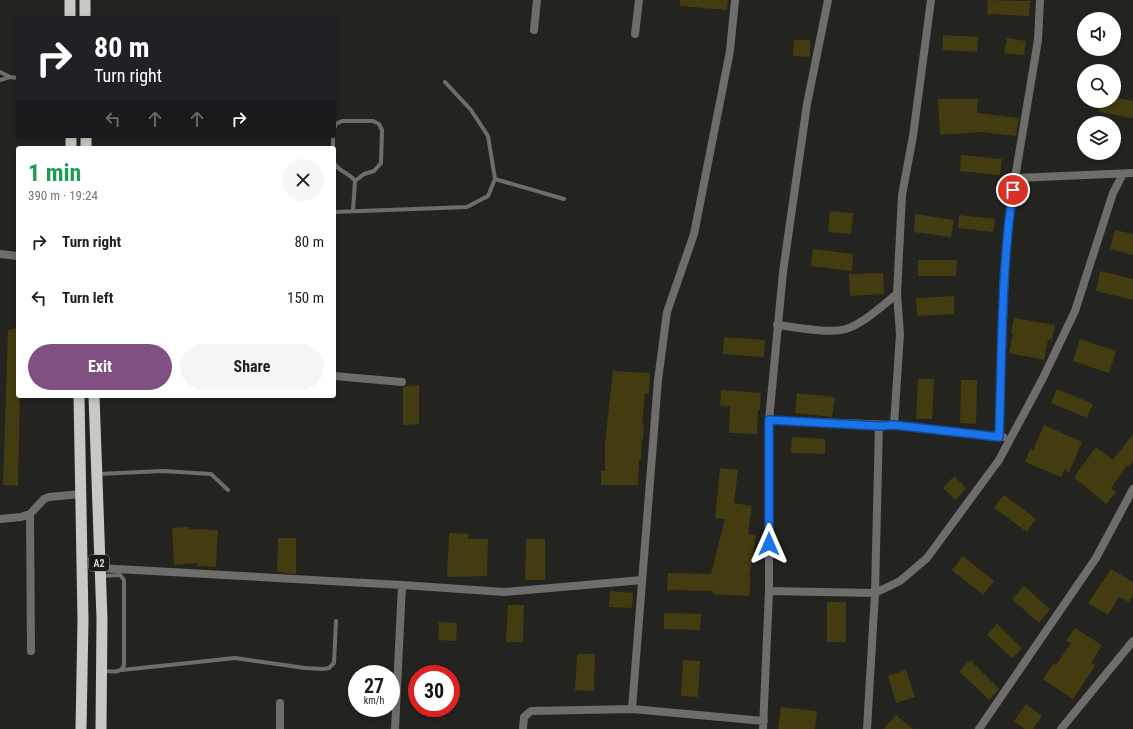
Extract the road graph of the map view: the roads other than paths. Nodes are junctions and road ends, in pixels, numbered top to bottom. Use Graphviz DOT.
graph roads {
  1 [pos="70,0"];
  2 [pos="85,0"];
  3 [pos="537,0"];
  4 [pos="639,0"];
  5 [pos="735,0"];
  6 [pos="828,0"];
  7 [pos="930,0"];
  8 [pos="1040,0"];
  9 [pos="70,16"];
  10 [pos="85,16"];
  11 [pos="534,30"];
  12 [pos="635,34"];
  13 [pos="0,72"];
  14 [pos="10,77"];
  15 [pos="16,78"];
  16 [pos="0,80"];
  17 [pos="445,82"];
  18 [pos="336,124"];
  19 [pos="336,167"];
  20 [pos="1133,173"];
  21 [pos="1123,174"];
  22 [pos="1015,178"];
  23 [pos="496,179"];
  24 [pos="355,181"];
  25 [pos="564,199"];
  26 [pos="353,211"];
  27 [pos="336,212"];
  28 [pos="0,254"];
  29 [pos="16,256"];
  30 [pos="897,294"];
  31 [pos="777,325"];
  32 [pos="336,376"];
  33 [pos="402,382"];
  34 [pos="79,398"];
  35 [pos="94,398"];
  36 [pos="769,420"];
  37 [pos="894,425"];
  38 [pos="879,426"];
  39 [pos="999,437"];
  40 [pos="1010,438"];
  41 [pos="96,474"];
  42 [pos="1133,489"];
  43 [pos="228,490"];
  44 [pos="81,494"];
  45 [pos="30,514"];
  46 [pos="0,519"];
  47 [pos="99,572"];
  48 [pos="642,580"];
  49 [pos="402,585"];
  50 [pos="769,591"];
  51 [pos="875,593"];
  52 [pos="336,621"];
  53 [pos="1133,641"];
  54 [pos="31,651"];
  55 [pos="121,670"];
  56 [pos="103,671"];
  57 [pos="280,703"];
  58 [pos="632,709"];
  59 [pos="763,725"];
  60 [pos="1064,728"];
  61 [pos="81,729"];
  62 [pos="101,729"];
  63 [pos="280,729"];
  64 [pos="395,729"];
  65 [pos="524,729"];
  66 [pos="867,729"];
  67 [pos="979,729"];
  1 -- 9 [label="highway"];
  2 -- 10 [label="highway"];
  3 -- 11 [label="street"];
  4 -- 12 [label="street"];
  5 -- 48 [label="street"];
  6 -- 31 [label="street"];
  7 -- 30 [label="street"];
  8 -- 22 [label="street"];
  13 -- 14 [label="lane"];
  14 -- 15 [label="lane"];
  14 -- 16 [label="lane"];
  17 -- 23 [label="lane"];
  18 -- 24 [label="lane"];
  19 -- 24 [label="lane"];
  20 -- 21 [label="street"];
  21 -- 22 [label="street"];
  21 -- 40 [label="street"];
  22 -- 39 [label="street"];
  23 -- 25 [label="lane"];
  23 -- 26 [label="lane"];
  24 -- 26 [label="lane"];
  26 -- 27 [label="lane"];
  28 -- 29 [label="street"];
  30 -- 31 [label="street"];
  30 -- 37 [label="street"];
  31 -- 36 [label="street"];
  32 -- 33 [label="street"];
  34 -- 44 [label="highway, A2"];
  35 -- 41 [label="highway, A2"];
  36 -- 38 [label="street"];
  36 -- 50 [label="street"];
  37 -- 38 [label="street"];
  37 -- 39 [label="street"];
  38 -- 51 [label="street"];
  39 -- 40 [label="street"];
  40 -- 51 [label="street"];
  41 -- 43 [label="lane"];
  41 -- 47 [label="highway, A2"];
  42 -- 67 [label="street"];
  44 -- 45 [label="street"];
  44 -- 61 [label="highway, A2"];
  45 -- 46 [label="street"];
  45 -- 54 [label="street"];
  47 -- 49 [label="street"];
  47 -- 55 [label="lane"];
  47 -- 56 [label="highway, A2"];
  48 -- 49 [label="street"];
  48 -- 58 [label="street"];
  49 -- 64 [label="street"];
  50 -- 51 [label="street"];
  50 -- 59 [label="street"];
  51 -- 66 [label="street"];
  52 -- 55 [label="lane"];
  53 -- 60 [label="street"];
  55 -- 56 [label="lane"];
  56 -- 62 [label="highway, A2"];
  57 -- 63 [label="street"];
  58 -- 59 [label="street"];
  58 -- 65 [label="street"];
}
